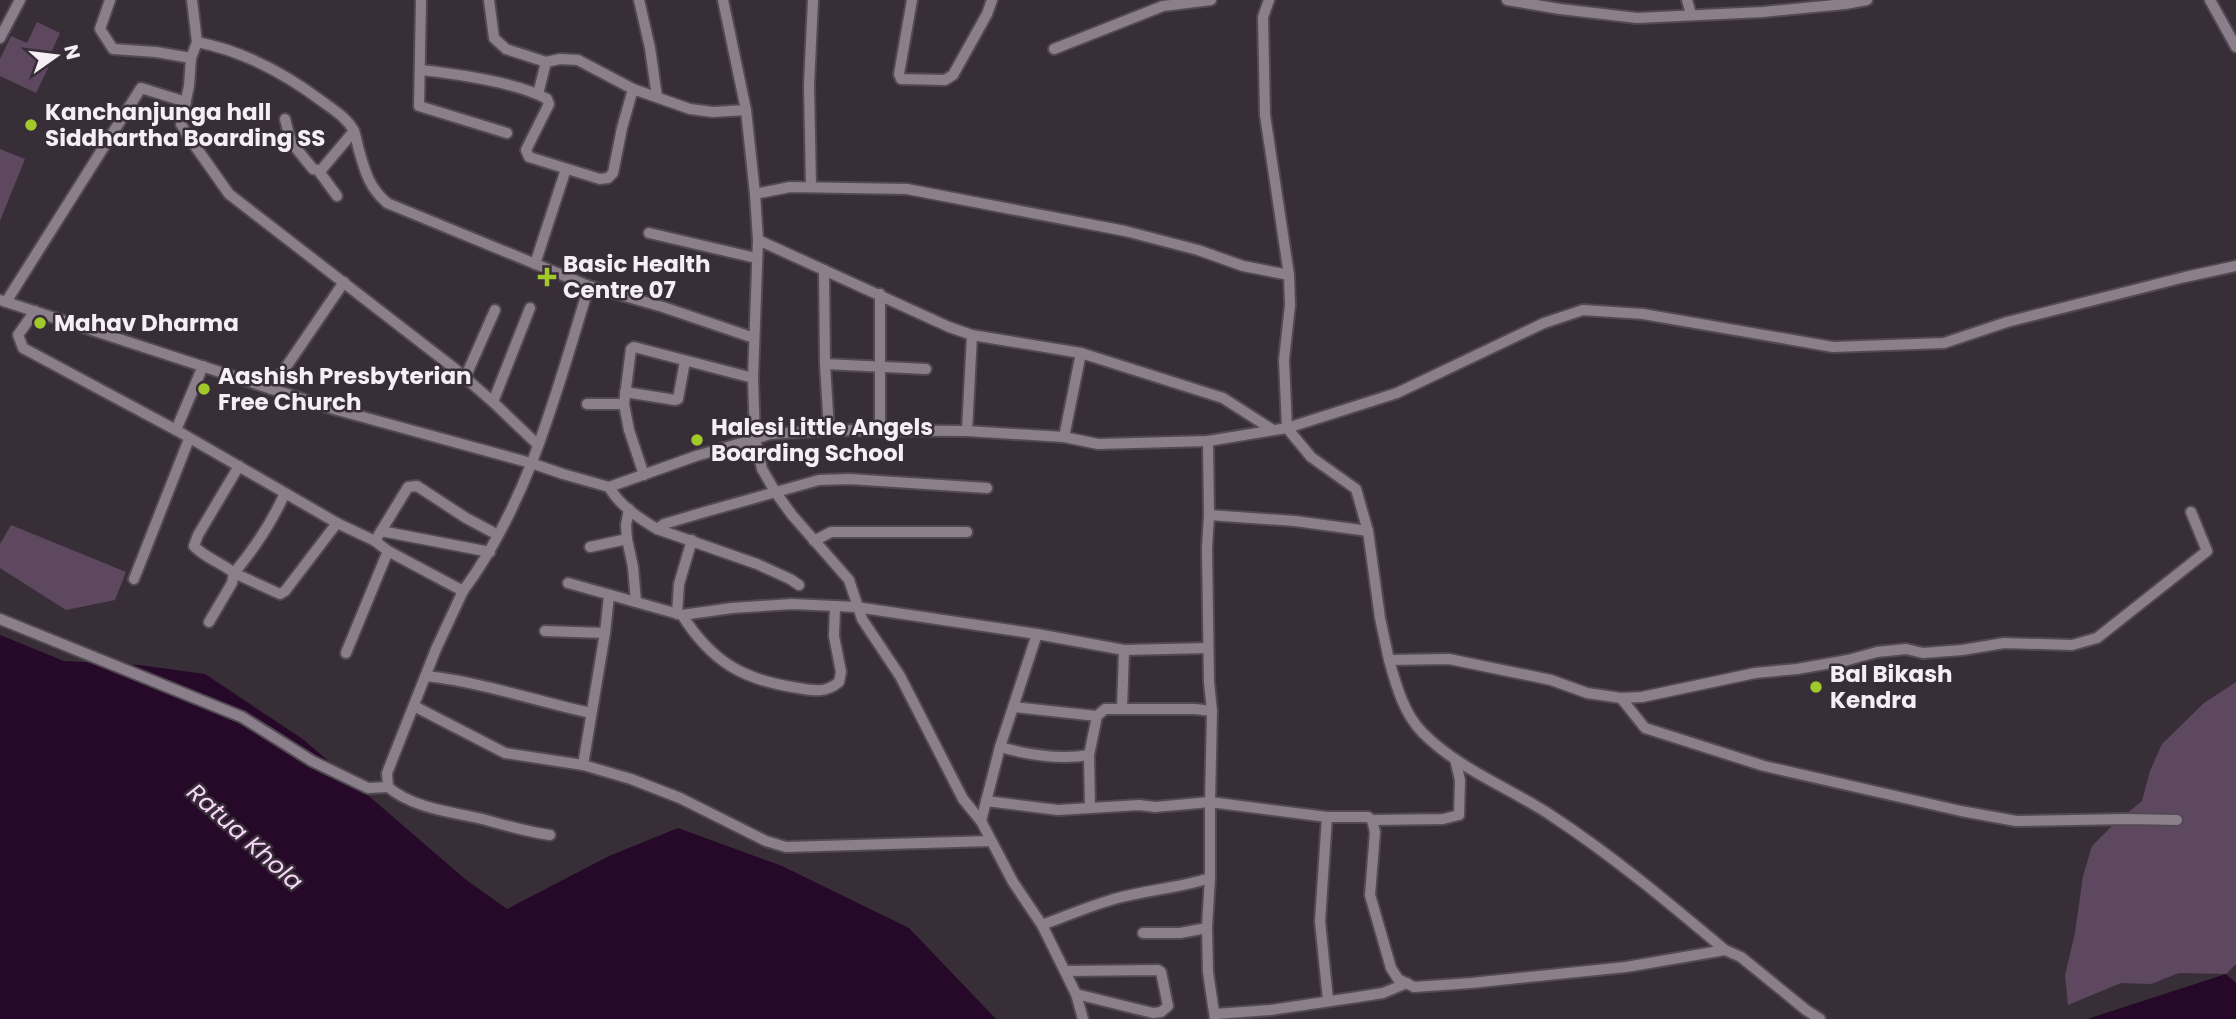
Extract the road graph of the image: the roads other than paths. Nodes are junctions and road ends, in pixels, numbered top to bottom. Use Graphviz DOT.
graph roads {
  1 [pos="20,0"];
  2 [pos="110,0"];
  3 [pos="192,0"];
  4 [pos="421,0"];
  5 [pos="489,0"];
  6 [pos="639,0"];
  7 [pos="723,0"];
  8 [pos="813,0"];
  9 [pos="912,0"];
  10 [pos="992,0"];
  11 [pos="1210,0"];
  12 [pos="1269,0"];
  13 [pos="1507,0"];
  14 [pos="1687,0"];
  15 [pos="1734,0"];
  16 [pos="1867,0"];
  17 [pos="2210,0"];
  18 [pos="1845,2"];
  19 [pos="1162,3"];
  20 [pos="1832,4"];
  21 [pos="1738,12"];
  22 [pos="1691,14"];
  23 [pos="0,38"];
  24 [pos="197,42"];
  25 [pos="2236,47"];
  26 [pos="1054,49"];
  27 [pos="191,58"];
  28 [pos="546,62"];
  29 [pos="421,70"];
  30 [pos="633,89"];
  31 [pos="538,94"];
  32 [pos="657,97"];
  33 [pos="186,102"];
  34 [pos="746,110"];
  35 [pos="285,119"];
  36 [pos="354,131"];
  37 [pos="508,133"];
  38 [pos="566,169"];
  39 [pos="318,170"];
  40 [pos="811,187"];
  41 [pos="755,194"];
  42 [pos="337,196"];
  43 [pos="649,233"];
  44 [pos="758,240"];
  45 [pos="756,258"];
  46 [pos="535,264"];
  47 [pos="2236,266"];
  48 [pos="824,270"];
  49 [pos="1289,275"];
  50 [pos="344,282"];
  51 [pos="589,286"];
  52 [pos="880,294"];
  53 [pos="3,301"];
  54 [pos="530,308"];
  55 [pos="495,310"];
  56 [pos="34,311"];
  57 [pos="972,335"];
  58 [pos="754,338"];
  59 [pos="1081,353"];
  60 [pos="685,361"];
  61 [pos="825,364"];
  62 [pos="202,366"];
  63 [pos="879,366"];
  64 [pos="926,369"];
  65 [pos="465,378"];
  66 [pos="753,378"];
  67 [pos="271,389"];
  68 [pos="625,398"];
  69 [pos="494,401"];
  70 [pos="587,404"];
  71 [pos="1287,428"];
  72 [pos="176,430"];
  73 [pos="830,430"];
  74 [pos="880,430"];
  75 [pos="1273,430"];
  76 [pos="967,431"];
  77 [pos="1064,438"];
  78 [pos="188,439"];
  79 [pos="755,439"];
  80 [pos="1208,441"];
  81 [pos="538,445"];
  82 [pos="531,463"];
  83 [pos="239,466"];
  84 [pos="644,475"];
  85 [pos="609,487"];
  86 [pos="987,488"];
  87 [pos="285,493"];
  88 [pos="776,493"];
  89 [pos="629,509"];
  90 [pos="2191,512"];
  91 [pos="1209,515"];
  92 [pos="337,523"];
  93 [pos="657,528"];
  94 [pos="1368,531"];
  95 [pos="967,532"];
  96 [pos="498,535"];
  97 [pos="378,536"];
  98 [pos="628,539"];
  99 [pos="692,540"];
  100 [pos="814,541"];
  101 [pos="590,547"];
  102 [pos="388,551"];
  103 [pos="490,552"];
  104 [pos="234,573"];
  105 [pos="134,579"];
  106 [pos="568,583"];
  107 [pos="799,585"];
  108 [pos="463,591"];
  109 [pos="609,596"];
  110 [pos="636,602"];
  111 [pos="835,607"];
  112 [pos="856,607"];
  113 [pos="680,615"];
  114 [pos="0,619"];
  115 [pos="209,622"];
  116 [pos="545,631"];
  117 [pos="605,633"];
  118 [pos="1037,634"];
  119 [pos="1208,648"];
  120 [pos="1124,650"];
  121 [pos="346,653"];
  122 [pos="1389,660"];
  123 [pos="426,676"];
  124 [pos="1621,698"];
  125 [pos="414,706"];
  126 [pos="1014,707"];
  127 [pos="1122,709"];
  128 [pos="1212,711"];
  129 [pos="591,713"];
  130 [pos="1097,716"];
  131 [pos="1000,747"];
  132 [pos="1089,755"];
  133 [pos="1455,759"];
  134 [pos="583,765"];
  135 [pos="388,787"];
  136 [pos="986,801"];
  137 [pos="1210,802"];
  138 [pos="1090,807"];
  139 [pos="1327,817"];
  140 [pos="1372,820"];
  141 [pos="2178,820"];
  142 [pos="981,821"];
  143 [pos="550,835"];
  144 [pos="991,841"];
  145 [pos="1210,878"];
  146 [pos="1042,925"];
  147 [pos="1207,929"];
  148 [pos="1143,933"];
  149 [pos="1725,950"];
  150 [pos="1065,971"];
  151 [pos="1406,983"];
  152 [pos="1076,994"];
  153 [pos="1328,1000"];
  154 [pos="1270,1014"];
  155 [pos="1215,1016"];
  156 [pos="1083,1019"];
  157 [pos="1820,1019"];
  1 -- 23 [label="street"];
  2 -- 27 [label="street"];
  3 -- 24 [label="street"];
  4 -- 29 [label="street"];
  5 -- 28 [label="street"];
  6 -- 32 [label="street"];
  7 -- 34 [label="street"];
  8 -- 40 [label="street"];
  9 -- 10 [label="street"];
  11 -- 19 [label="street"];
  12 -- 49 [label="street"];
  13 -- 22 [label="street"];
  14 -- 22 [label="street"];
  15 -- 21 [label="street"];
  16 -- 18 [label="street"];
  17 -- 25 [label="street"];
  18 -- 20 [label="street"];
  18 -- 21 [label="street"];
  19 -- 26 [label="street"];
  21 -- 22 [label="street"];
  24 -- 27 [label="street"];
  24 -- 36 [label="street"];
  27 -- 33 [label="street"];
  28 -- 30 [label="street"];
  28 -- 31 [label="street"];
  29 -- 31 [label="street"];
  29 -- 37 [label="street"];
  30 -- 32 [label="street"];
  30 -- 38 [label="street"];
  31 -- 38 [label="street"];
  32 -- 34 [label="street"];
  33 -- 50 [label="street"];
  33 -- 53 [label="street"];
  34 -- 41 [label="street"];
  35 -- 39 [label="street"];
  36 -- 39 [label="street"];
  36 -- 46 [label="street"];
  38 -- 46 [label="street"];
  39 -- 42 [label="street"];
  40 -- 41 [label="street"];
  40 -- 49 [label="street"];
  41 -- 44 [label="street"];
  43 -- 45 [label="street"];
  44 -- 45 [label="street"];
  44 -- 48 [label="street"];
  45 -- 58 [label="street"];
  46 -- 51 [label="street"];
  47 -- 71 [label="street"];
  48 -- 52 [label="street"];
  48 -- 61 [label="street"];
  49 -- 71 [label="street"];
  50 -- 65 [label="street"];
  50 -- 67 [label="street"];
  51 -- 58 [label="street"];
  51 -- 81 [label="street"];
  52 -- 57 [label="street"];
  52 -- 63 [label="street"];
  53 -- 56 [label="street"];
  54 -- 69 [label="street"];
  55 -- 65 [label="street"];
  56 -- 62 [label="street"];
  56 -- 72 [label="street"];
  57 -- 59 [label="street"];
  57 -- 76 [label="street"];
  58 -- 66 [label="street"];
  59 -- 75 [label="street"];
  59 -- 77 [label="street"];
  60 -- 66 [label="street"];
  60 -- 68 [label="street"];
  60 -- 68 [label="street"];
  61 -- 63 [label="street"];
  61 -- 73 [label="street"];
  62 -- 67 [label="street"];
  62 -- 72 [label="street"];
  63 -- 64 [label="street"];
  63 -- 74 [label="street"];
  65 -- 69 [label="street"];
  66 -- 79 [label="street"];
  67 -- 82 [label="street"];
  68 -- 70 [label="street"];
  68 -- 84 [label="street"];
  69 -- 81 [label="street"];
  71 -- 75 [label="street"];
  71 -- 94 [label="street"];
  72 -- 78 [label="street"];
  73 -- 74 [label="street"];
  73 -- 79 [label="street"];
  74 -- 76 [label="street"];
  75 -- 80 [label="street"];
  76 -- 77 [label="street"];
  77 -- 80 [label="street"];
  78 -- 83 [label="street"];
  78 -- 105 [label="street"];
  79 -- 84 [label="street"];
  79 -- 88 [label="street"];
  80 -- 91 [label="street"];
  81 -- 82 [label="street"];
  82 -- 85 [label="street"];
  82 -- 96 [label="street"];
  83 -- 87 [label="street"];
  83 -- 104 [label="street"];
  84 -- 85 [label="street"];
  85 -- 89 [label="street"];
  86 -- 88 [label="street"];
  87 -- 92 [label="street"];
  87 -- 104 [label="street"];
  88 -- 93 [label="street"];
  88 -- 100 [label="street"];
  89 -- 93 [label="street"];
  89 -- 98 [label="street"];
  90 -- 124 [label="street"];
  91 -- 94 [label="street"];
  91 -- 119 [label="street"];
  92 -- 97 [label="street"];
  92 -- 104 [label="street"];
  93 -- 99 [label="street"];
  94 -- 122 [label="street"];
  95 -- 100 [label="street"];
  96 -- 97 [label="street"];
  96 -- 103 [label="street"];
  97 -- 102 [label="street"];
  97 -- 103 [label="street"];
  98 -- 101 [label="street"];
  98 -- 110 [label="street"];
  99 -- 107 [label="street"];
  99 -- 113 [label="street"];
  100 -- 112 [label="street"];
  102 -- 108 [label="street"];
  102 -- 121 [label="street"];
  103 -- 108 [label="street"];
  104 -- 115 [label="street"];
  106 -- 109 [label="street"];
  108 -- 123 [label="street"];
  109 -- 110 [label="street"];
  109 -- 117 [label="street"];
  110 -- 113 [label="street"];
  111 -- 112 [label="street"];
  111 -- 113 [label="street"];
  111 -- 113 [label="street"];
  112 -- 118 [label="street"];
  112 -- 142 [label="street"];
  114 -- 135 [label="street"];
  116 -- 117 [label="street"];
  117 -- 129 [label="street"];
  118 -- 120 [label="street"];
  118 -- 126 [label="street"];
  119 -- 120 [label="street"];
  119 -- 128 [label="street"];
  120 -- 127 [label="street"];
  122 -- 124 [label="street"];
  122 -- 133 [label="street"];
  123 -- 125 [label="street"];
  123 -- 129 [label="street"];
  124 -- 141 [label="street"];
  125 -- 134 [label="street"];
  125 -- 135 [label="street"];
  126 -- 130 [label="street"];
  126 -- 131 [label="street"];
  127 -- 128 [label="street"];
  127 -- 130 [label="street"];
  128 -- 137 [label="street"];
  129 -- 134 [label="street"];
  130 -- 132 [label="street"];
  131 -- 132 [label="street"];
  131 -- 136 [label="street"];
  132 -- 138 [label="street"];
  133 -- 140 [label="street"];
  133 -- 149 [label="street"];
  134 -- 144 [label="street"];
  135 -- 143 [label="street"];
  136 -- 138 [label="street"];
  136 -- 142 [label="street"];
  137 -- 138 [label="street"];
  137 -- 139 [label="street"];
  137 -- 145 [label="street"];
  139 -- 140 [label="street"];
  139 -- 153 [label="street"];
  140 -- 151 [label="street"];
  142 -- 144 [label="street"];
  144 -- 146 [label="street"];
  145 -- 146 [label="street"];
  145 -- 147 [label="street"];
  146 -- 150 [label="street"];
  147 -- 148 [label="street"];
  147 -- 155 [label="street"];
  149 -- 151 [label="street"];
  149 -- 157 [label="street"];
  150 -- 152 [label="street"];
  150 -- 152 [label="street"];
  151 -- 153 [label="street"];
  152 -- 156 [label="street"];
  153 -- 154 [label="street"];
  154 -- 155 [label="street"];
}
